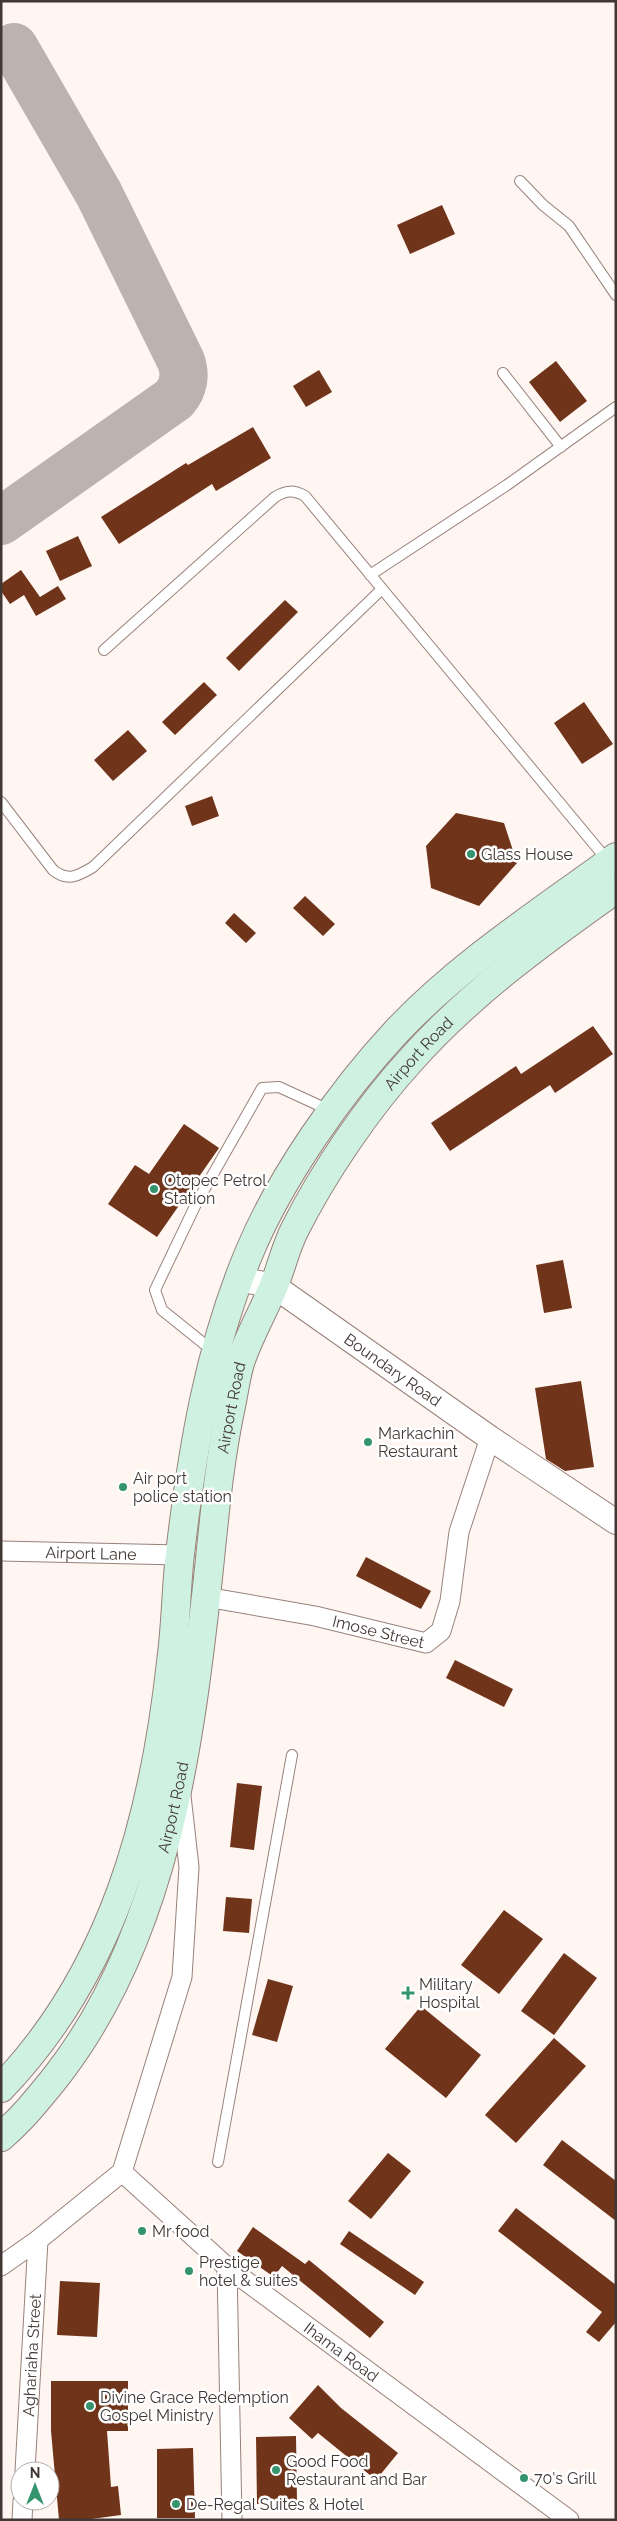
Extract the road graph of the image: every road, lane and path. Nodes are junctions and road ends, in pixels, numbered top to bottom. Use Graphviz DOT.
graph roads {
  1 [pos="520,181"];
  2 [pos="616,295"];
  3 [pos="503,373"];
  4 [pos="616,407"];
  5 [pos="561,447"];
  6 [pos="370,575"];
  7 [pos="382,589"];
  8 [pos="104,650"];
  9 [pos="1,802"];
  10 [pos="612,859"];
  11 [pos="616,889"];
  12 [pos="333,1112"];
  13 [pos="239,1279"];
  14 [pos="274,1286"];
  15 [pos="215,1353"];
  16 [pos="490,1438"];
  17 [pos="616,1522"];
  18 [pos="1,1551"];
  19 [pos="180,1555"];
  20 [pos="206,1597"];
  21 [pos="292,1755"];
  22 [pos="167,1773"];
  23 [pos="1,2088"];
  24 [pos="1,2137"];
  25 [pos="218,2162"];
  26 [pos="122,2172"];
  27 [pos="38,2240"];
  28 [pos="1,2266"];
  29 [pos="227,2267"];
  30 [pos="26,2461"];
  31 [pos="232,2520"];
  32 [pos="569,2520"];
  1 -- 2 [label="lane"];
  3 -- 5 [label="lane"];
  4 -- 5 [label="lane"];
  5 -- 6 [label="lane"];
  6 -- 7 [label="lane"];
  6 -- 8 [label="lane"];
  7 -- 9 [label="lane"];
  7 -- 10 [label="lane"];
  10 -- 12 [label="main road, Airport Road"];
  11 -- 14 [label="main road, Airport Road"];
  12 -- 13 [label="main road, Airport Road"];
  12 -- 15 [label="lane"];
  13 -- 14 [label="street, Boundary Road"];
  13 -- 15 [label="main road, Airport Road"];
  14 -- 16 [label="street, Boundary Road"];
  14 -- 20 [label="main road, Airport Road"];
  15 -- 19 [label="main road, Airport Road"];
  16 -- 17 [label="street, Boundary Road"];
  16 -- 20 [label="street, Imose Street"];
  18 -- 19 [label="street, Airport Lane"];
  19 -- 22 [label="main road, Airport Road"];
  20 -- 22 [label="main road, Airport Road"];
  21 -- 25 [label="lane"];
  22 -- 23 [label="main road, Airport Road"];
  22 -- 24 [label="main road, Airport Road"];
  22 -- 26 [label="street"];
  26 -- 27 [label="street"];
  26 -- 29 [label="street, Ihama Road"];
  27 -- 28 [label="street"];
  27 -- 30 [label="street, Aghariaha Street"];
  29 -- 31 [label="street"];
  29 -- 32 [label="street, Ihama Road"];
}
